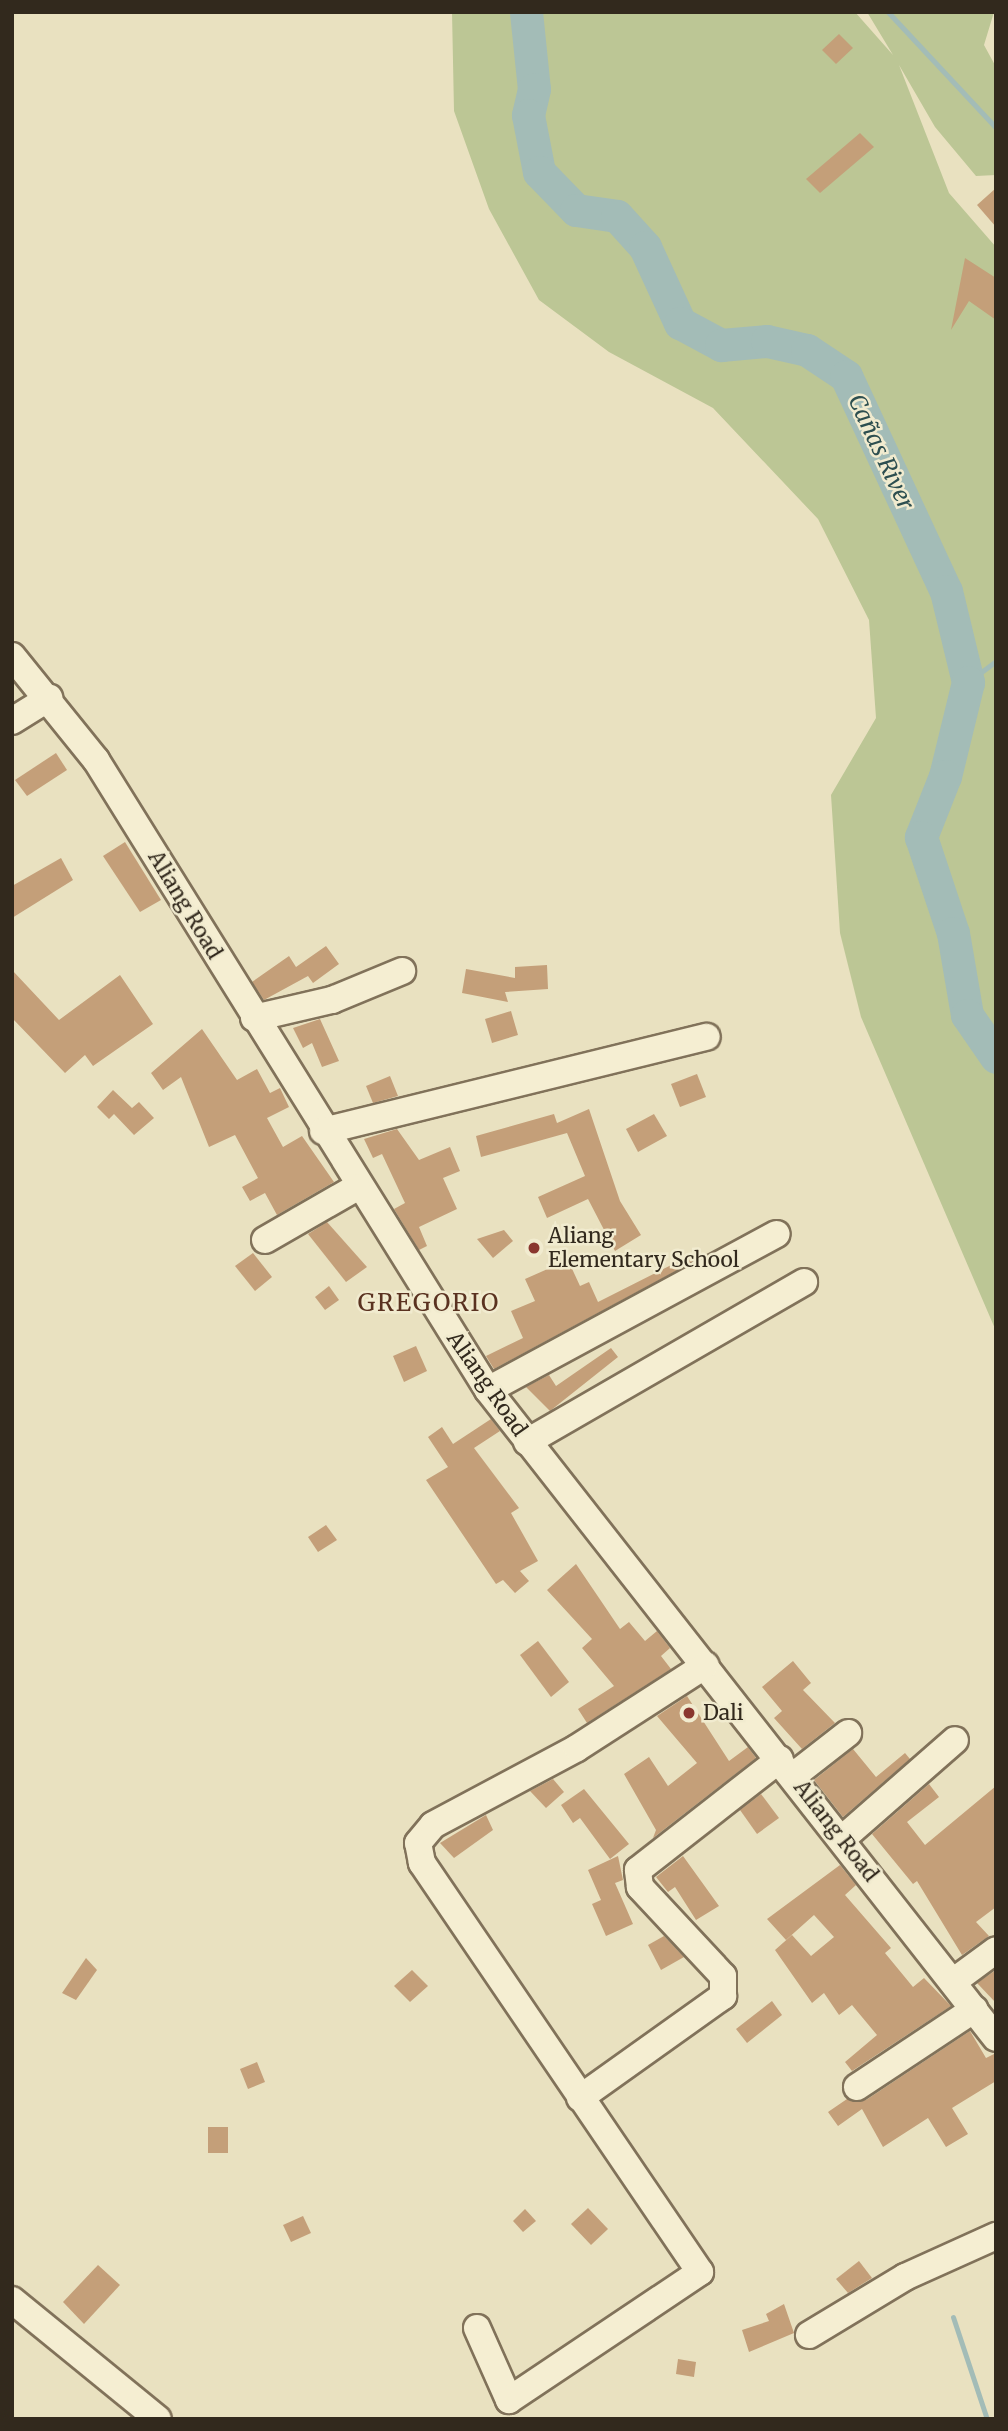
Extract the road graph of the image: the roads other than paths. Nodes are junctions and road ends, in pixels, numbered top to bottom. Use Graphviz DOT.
graph roads {
  1 [pos="12,656"];
  2 [pos="49,698"];
  3 [pos="12,721"];
  4 [pos="402,971"];
  5 [pos="254,1018"];
  6 [pos="708,1037"];
  7 [pos="323,1131"];
  8 [pos="357,1187"];
  9 [pos="777,1234"];
  10 [pos="265,1240"];
  11 [pos="804,1282"];
  12 [pos="488,1390"];
  13 [pos="527,1442"];
  14 [pos="706,1665"];
  15 [pos="848,1733"];
  16 [pos="955,1740"];
  17 [pos="786,1767"];
  18 [pos="842,1839"];
  19 [pos="996,1950"];
  20 [pos="954,1981"];
  21 [pos="975,2009"];
  22 [pos="996,2038"];
  23 [pos="857,2087"];
  24 [pos="580,2098"];
  25 [pos="996,2236"];
  26 [pos="12,2300"];
  27 [pos="477,2328"];
  28 [pos="809,2335"];
  29 [pos="158,2419"];
  1 -- 2 [label="street, Aliang Road"];
  2 -- 3 [label="street"];
  2 -- 5 [label="street, Aliang Road"];
  4 -- 5 [label="street"];
  5 -- 7 [label="street, Aliang Road"];
  6 -- 7 [label="street"];
  7 -- 8 [label="street, Aliang Road"];
  8 -- 10 [label="street"];
  8 -- 12 [label="street, Aliang Road"];
  9 -- 12 [label="street"];
  11 -- 13 [label="street"];
  12 -- 13 [label="street, Aliang Road"];
  13 -- 14 [label="street, Aliang Road"];
  14 -- 17 [label="street, Aliang Road"];
  14 -- 24 [label="street"];
  15 -- 17 [label="street"];
  16 -- 18 [label="street"];
  17 -- 18 [label="street, Aliang Road"];
  17 -- 24 [label="street"];
  18 -- 20 [label="street, Aliang Road"];
  19 -- 20 [label="street"];
  20 -- 21 [label="street, Aliang Road"];
  21 -- 22 [label="street, Aliang Road"];
  21 -- 23 [label="street"];
  24 -- 27 [label="street"];
  25 -- 28 [label="street"];
  26 -- 29 [label="street"];
}
